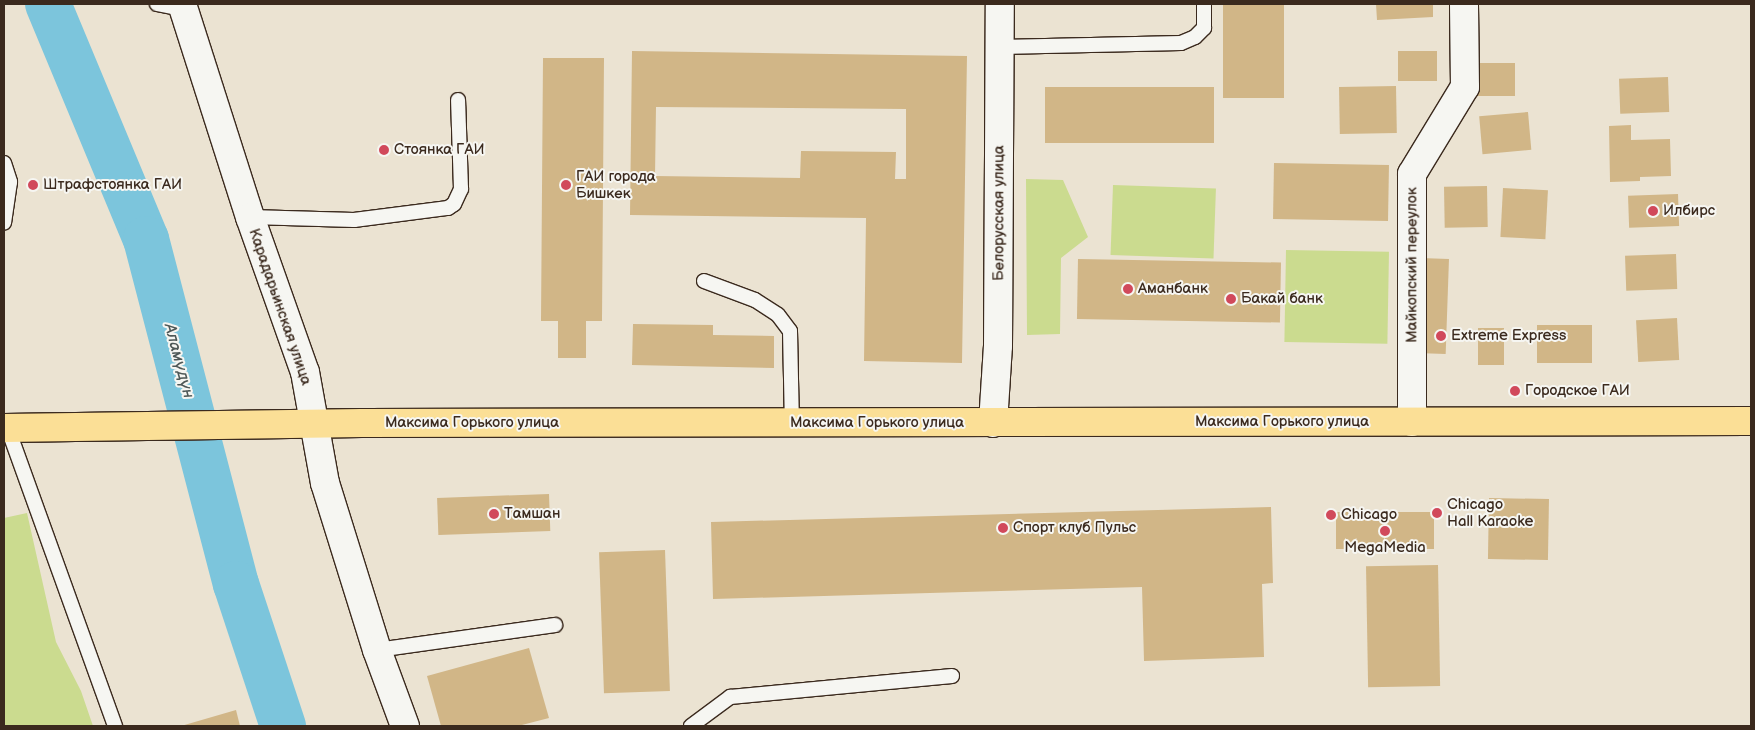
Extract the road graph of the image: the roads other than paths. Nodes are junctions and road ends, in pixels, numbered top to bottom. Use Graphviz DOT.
graph roads {
  1 [pos="157,4"];
  2 [pos="1000,4"];
  3 [pos="1204,4"];
  4 [pos="1464,4"];
  5 [pos="183,7"];
  6 [pos="1000,47"];
  7 [pos="458,100"];
  8 [pos="4,163"];
  9 [pos="250,217"];
  10 [pos="4,224"];
  11 [pos="704,281"];
  12 [pos="1751,421"];
  13 [pos="992,422"];
  14 [pos="1412,422"];
  15 [pos="792,423"];
  16 [pos="315,424"];
  17 [pos="5,425"];
  18 [pos="555,626"];
  19 [pos="377,650"];
  20 [pos="952,676"];
  21 [pos="115,726"];
  22 [pos="406,726"];
  23 [pos="690,726"];
  1 -- 5 [label="lane"];
  2 -- 6 [label="street, Белорусская улица"];
  3 -- 6 [label="lane"];
  4 -- 14 [label="street, Майкопский переулок"];
  5 -- 9 [label="street, Карадарьинская улица"];
  6 -- 13 [label="street, Белорусская улица"];
  7 -- 9 [label="lane"];
  8 -- 10 [label="lane"];
  9 -- 16 [label="street, Карадарьинская улица"];
  11 -- 15 [label="lane"];
  12 -- 14 [label="main road, Максима Горького улица"];
  13 -- 14 [label="main road, Максима Горького улица"];
  13 -- 15 [label="main road, Максима Горького улица"];
  15 -- 16 [label="main road, Максима Горького улица"];
  16 -- 17 [label="main road, Максима Горького улица"];
  16 -- 19 [label="street, Карадарьинская улица"];
  17 -- 21 [label="lane"];
  18 -- 19 [label="lane"];
  19 -- 22 [label="street, Карадарьинская улица"];
  20 -- 23 [label="lane"];
}
